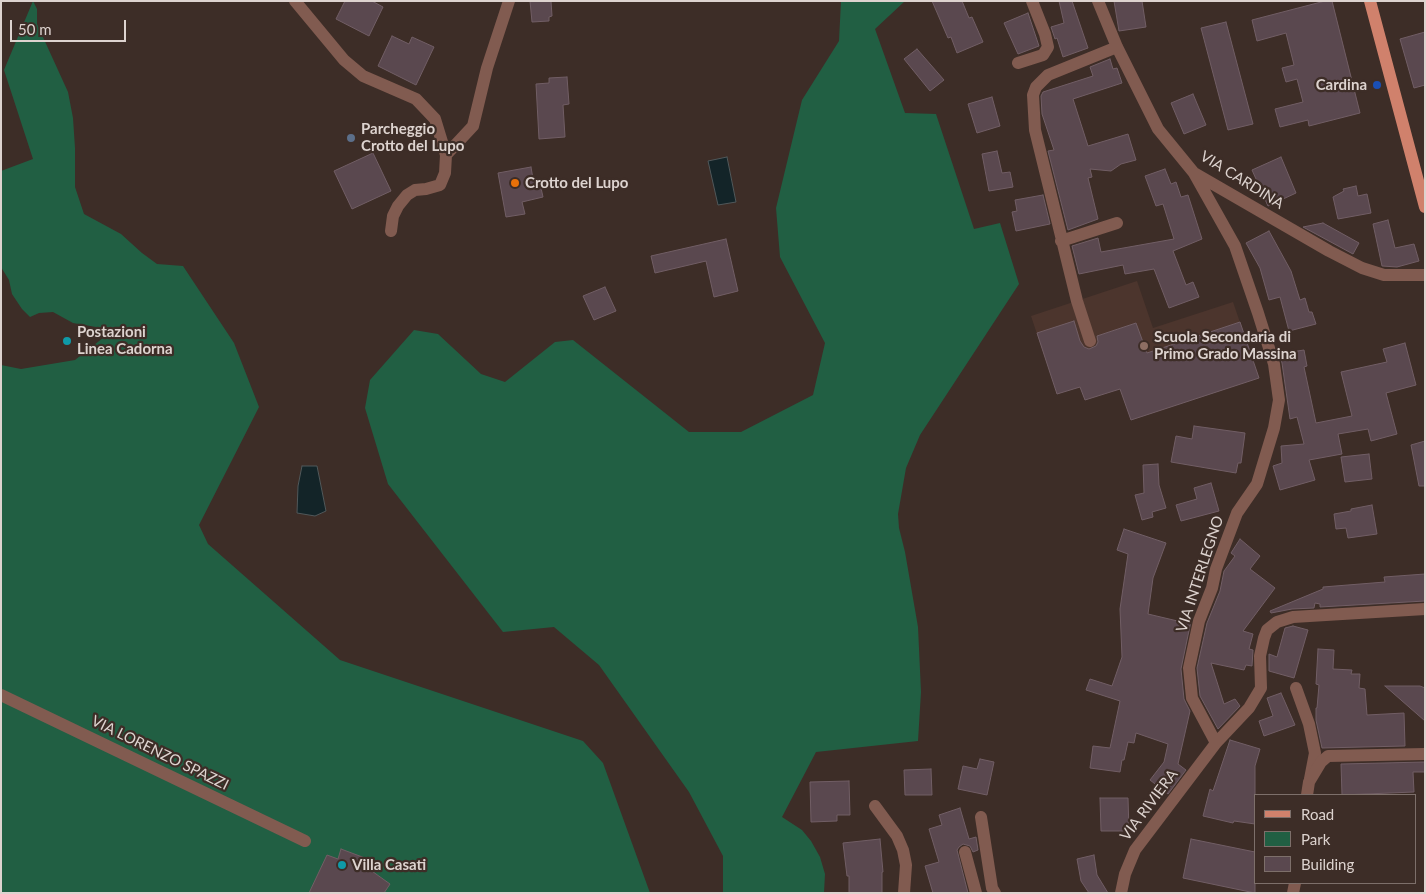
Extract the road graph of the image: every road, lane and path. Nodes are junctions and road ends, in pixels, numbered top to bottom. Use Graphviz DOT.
graph roads {
  1 [pos="295,1"];
  2 [pos="510,1"];
  3 [pos="1032,1"];
  4 [pos="1098,1"];
  5 [pos="1370,1"];
  6 [pos="1117,48"];
  7 [pos="1018,64"];
  8 [pos="446,155"];
  9 [pos="1194,173"];
  10 [pos="1425,207"];
  11 [pos="1117,223"];
  12 [pos="391,231"];
  13 [pos="1061,241"];
  14 [pos="1425,275"];
  15 [pos="1090,341"];
  16 [pos="1425,609"];
  17 [pos="1296,688"];
  18 [pos="1,695"];
  19 [pos="1216,743"];
  20 [pos="1425,754"];
  21 [pos="1309,782"];
  22 [pos="1307,794"];
  23 [pos="875,806"];
  24 [pos="981,817"];
  25 [pos="305,841"];
  26 [pos="965,852"];
  27 [pos="904,893"];
  28 [pos="976,893"];
  29 [pos="995,893"];
  30 [pos="1121,893"];
  1 -- 8 [label="street"];
  2 -- 8 [label="street"];
  3 -- 7 [label="street"];
  4 -- 6 [label="street, VIA CARDINA"];
  5 -- 10 [label="main road"];
  6 -- 9 [label="street, VIA CARDINA"];
  6 -- 13 [label="street"];
  8 -- 12 [label="street"];
  9 -- 14 [label="street, VIA CARDINA"];
  9 -- 19 [label="street, VIA INTERLEGNO"];
  11 -- 13 [label="street"];
  13 -- 15 [label="street"];
  16 -- 19 [label="street"];
  17 -- 21 [label="street"];
  18 -- 25 [label="street, VIA LORENZO SPAZZI"];
  19 -- 30 [label="street, VIA RIVIERA"];
  20 -- 21 [label="street"];
  21 -- 22 [label="street"];
  23 -- 27 [label="street"];
  24 -- 29 [label="street"];
  26 -- 28 [label="street"];
}
